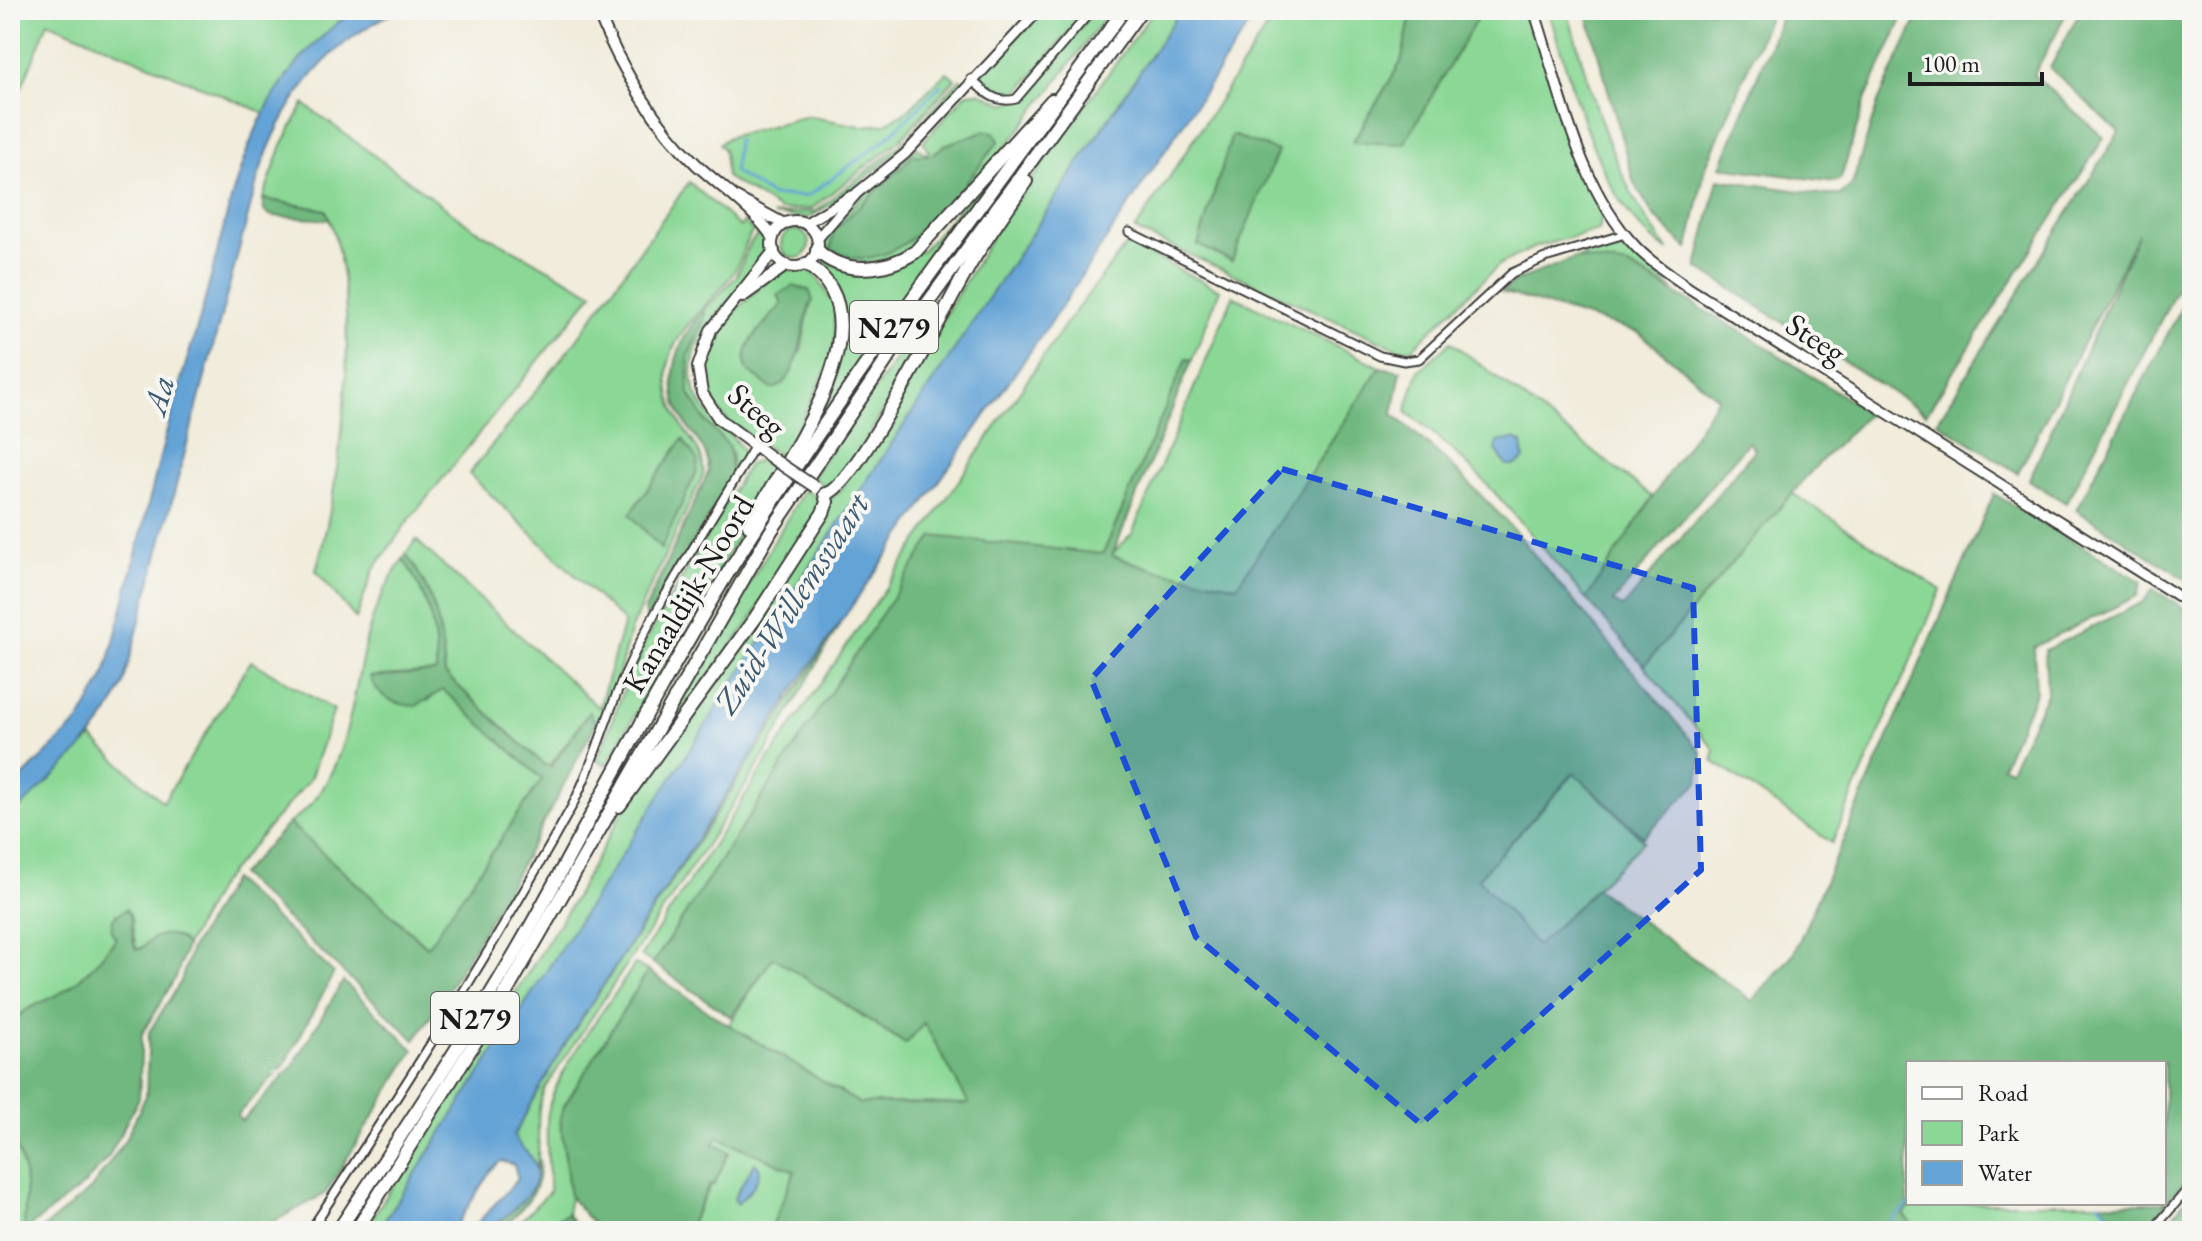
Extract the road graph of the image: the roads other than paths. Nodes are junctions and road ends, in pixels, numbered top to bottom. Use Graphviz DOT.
graph roads {
  1 [pos="597,10"];
  2 [pos="1039,10"];
  3 [pos="1092,10"];
  4 [pos="1124,10"];
  5 [pos="1141,10"];
  6 [pos="1534,10"];
  7 [pos="971,79"];
  8 [pos="1067,88"];
  9 [pos="1054,129"];
  10 [pos="857,193"];
  11 [pos="734,197"];
  12 [pos="806,223"];
  13 [pos="784,224"];
  14 [pos="1129,232"];
  15 [pos="1625,234"];
  16 [pos="773,238"];
  17 [pos="817,244"];
  18 [pos="774,251"];
  19 [pos="806,264"];
  20 [pos="787,265"];
  21 [pos="734,303"];
  22 [pos="754,447"];
  23 [pos="820,490"];
  24 [pos="729,571"];
  25 [pos="2192,605"];
  26 [pos="593,841"];
  27 [pos="2192,1184"];
  28 [pos="310,1231"];
  29 [pos="338,1231"];
  30 [pos="356,1231"];
  31 [pos="2152,1231"];
  1 -- 11 [label="main road"];
  2 -- 7 [label="street"];
  3 -- 7 [label="street"];
  4 -- 8 [label="highway, Kanaaldijk-Noord / N279"];
  5 -- 9 [label="highway, Kanaaldijk-Noord / N279"];
  6 -- 15 [label="street, Steeg"];
  7 -- 10 [label="street"];
  8 -- 17 [label="highway, N279"];
  8 -- 24 [label="highway, Kanaaldijk-Noord / N279"];
  9 -- 23 [label="highway, N279"];
  9 -- 26 [label="highway, Kanaaldijk-Noord / N279"];
  10 -- 12 [label="street"];
  10 -- 17 [label="street"];
  11 -- 13 [label="main road"];
  11 -- 16 [label="main road"];
  12 -- 13 [label="main road"];
  12 -- 17 [label="main road"];
  13 -- 16 [label="main road"];
  14 -- 15 [label="street"];
  15 -- 25 [label="street, Steeg"];
  16 -- 18 [label="main road"];
  17 -- 19 [label="main road"];
  18 -- 20 [label="main road"];
  18 -- 21 [label="main road, Steeg"];
  19 -- 20 [label="main road"];
  19 -- 24 [label="highway, N279"];
  20 -- 21 [label="main road, Steeg"];
  21 -- 22 [label="main road, Steeg"];
  22 -- 23 [label="main road, Steeg, bridge"];
  22 -- 28 [label="street, Kanaaldijk-Noord"];
  23 -- 26 [label="highway, N279"];
  24 -- 29 [label="highway, Kanaaldijk-Noord / N279"];
  26 -- 30 [label="highway, Kanaaldijk-Noord / N279"];
  27 -- 31 [label="street"];
}
